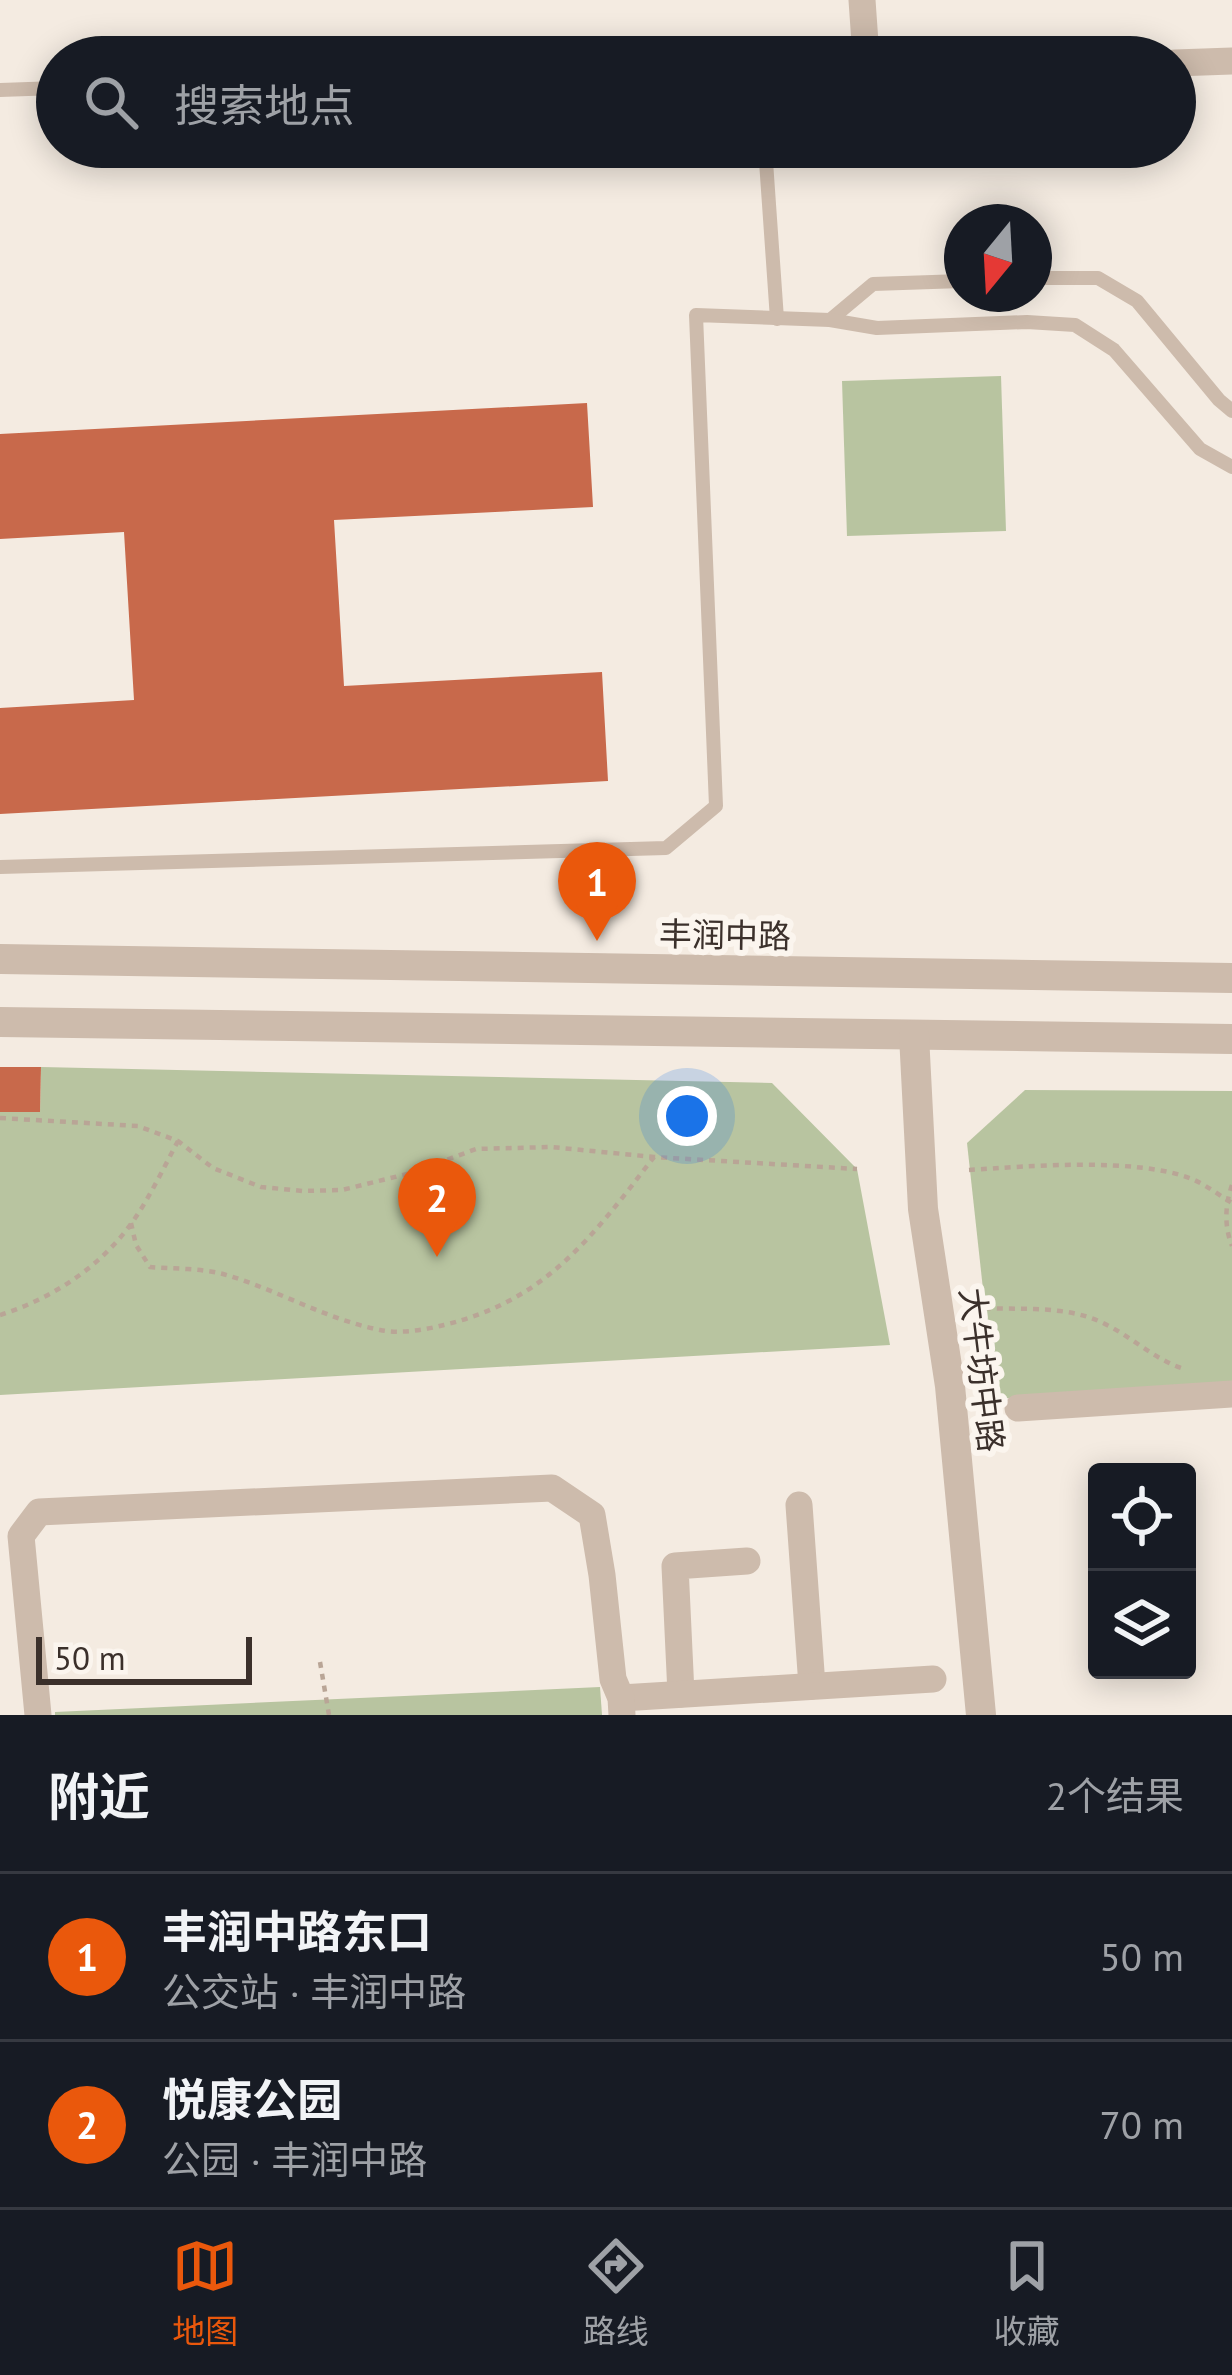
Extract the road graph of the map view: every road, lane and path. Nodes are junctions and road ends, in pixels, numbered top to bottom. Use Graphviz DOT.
graph roads {
  1 [pos="862,0"];
  2 [pos="865,36"];
  3 [pos="1232,62"];
  4 [pos="1196,63"];
  5 [pos="36,89"];
  6 [pos="0,90"];
  7 [pos="766,168"];
  8 [pos="1052,278"];
  9 [pos="944,282"];
  10 [pos="777,319"];
  11 [pos="830,320"];
  12 [pos="1232,411"];
  13 [pos="1232,467"];
  14 [pos="0,868"];
  15 [pos="0,959"];
  16 [pos="1232,978"];
  17 [pos="0,1022"];
  18 [pos="914,1035"];
  19 [pos="1232,1039"];
  20 [pos="0,1118"];
  21 [pos="178,1142"];
  22 [pos="654,1157"];
  23 [pos="857,1169"];
  24 [pos="969,1170"];
  25 [pos="1232,1185"];
  26 [pos="1229,1201"];
  27 [pos="131,1223"];
  28 [pos="1232,1246"];
  29 [pos="985,1308"];
  30 [pos="0,1315"];
  31 [pos="1197,1370"];
  32 [pos="1232,1394"];
  33 [pos="1018,1408"];
  34 [pos="799,1505"];
  35 [pos="747,1561"];
  36 [pos="13,1614"];
  37 [pos="320,1662"];
  38 [pos="933,1679"];
  39 [pos="812,1686"];
  40 [pos="681,1694"];
  41 [pos="621,1706"];
  42 [pos="38,1715"];
  43 [pos="328,1715"];
  44 [pos="981,1715"];
  1 -- 2 [label="street"];
  3 -- 4 [label="street"];
  5 -- 6 [label="lane"];
  7 -- 10 [label="lane"];
  8 -- 12 [label="lane"];
  9 -- 11 [label="lane"];
  10 -- 11 [label="lane"];
  10 -- 14 [label="lane"];
  11 -- 13 [label="lane"];
  15 -- 16 [label="street, 丰润中路"];
  17 -- 18 [label="street"];
  18 -- 19 [label="street"];
  18 -- 44 [label="street, 大牛坊中路"];
  20 -- 21 [label="path"];
  21 -- 22 [label="path"];
  21 -- 27 [label="path"];
  22 -- 23 [label="path"];
  22 -- 27 [label="path"];
  24 -- 26 [label="path"];
  25 -- 26 [label="path"];
  26 -- 28 [label="path"];
  27 -- 30 [label="path"];
  29 -- 31 [label="path"];
  32 -- 33 [label="street"];
  34 -- 39 [label="street"];
  35 -- 40 [label="street"];
  36 -- 41 [label="street"];
  36 -- 42 [label="street"];
  37 -- 43 [label="path"];
  38 -- 39 [label="street"];
  39 -- 40 [label="street"];
  40 -- 41 [label="street"];
}
